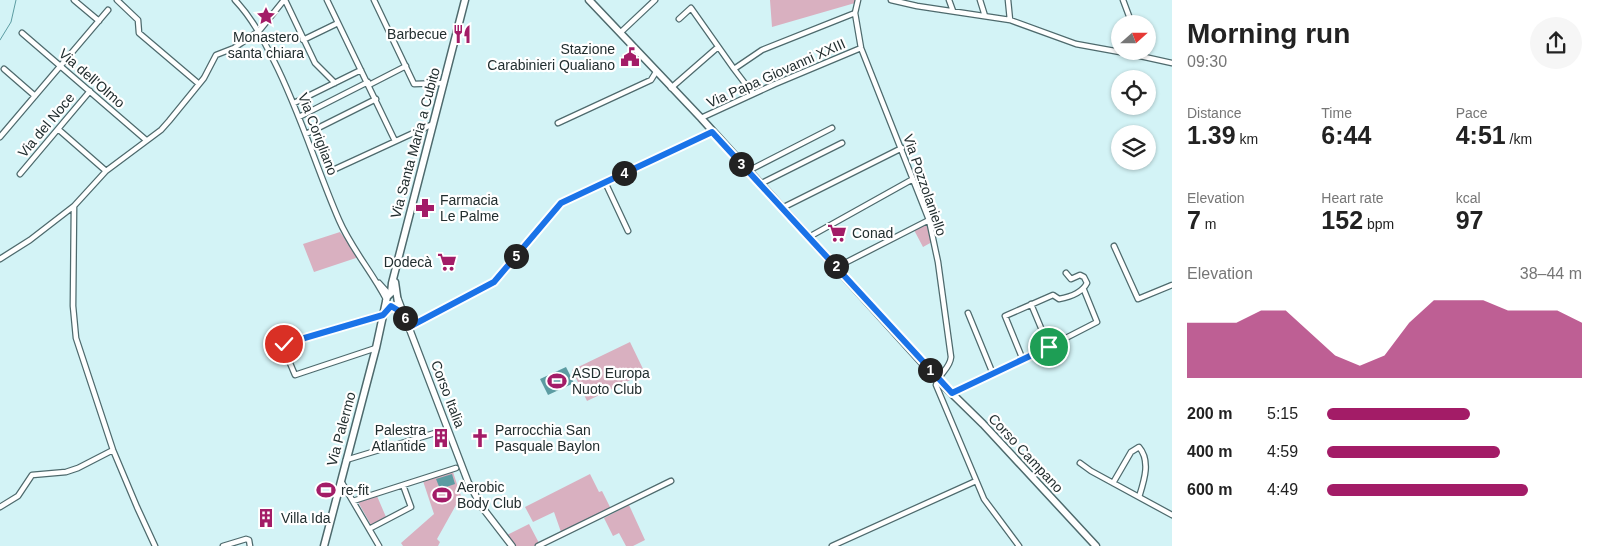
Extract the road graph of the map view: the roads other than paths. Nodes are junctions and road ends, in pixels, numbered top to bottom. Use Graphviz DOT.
graph roads {
  1 [pos="74,0"];
  2 [pos="117,0"];
  3 [pos="235,0"];
  4 [pos="284,0"];
  5 [pos="327,0"];
  6 [pos="374,0"];
  7 [pos="465,0"];
  8 [pos="589,0"];
  9 [pos="655,0"];
  10 [pos="858,0"];
  11 [pos="891,0"];
  12 [pos="915,0"];
  13 [pos="949,0"];
  14 [pos="980,0"];
  15 [pos="1008,0"];
  16 [pos="1123,0"];
  17 [pos="917,6"];
  18 [pos="108,10"];
  19 [pos="953,11"];
  20 [pos="856,13"];
  21 [pos="1129,15"];
  22 [pos="985,16"];
  23 [pos="678,19"];
  24 [pos="1010,20"];
  25 [pos="99,21"];
  26 [pos="338,24"];
  27 [pos="259,31"];
  28 [pos="22,33"];
  29 [pos="620,33"];
  30 [pos="303,40"];
  31 [pos="718,47"];
  32 [pos="861,48"];
  33 [pos="1111,49"];
  34 [pos="1156,59"];
  35 [pos="1172,63"];
  36 [pos="61,66"];
  37 [pos="406,66"];
  38 [pos="4,69"];
  39 [pos="734,69"];
  40 [pos="361,70"];
  41 [pos="656,72"];
  42 [pos="336,83"];
  43 [pos="444,83"];
  44 [pos="199,84"];
  45 [pos="368,84"];
  46 [pos="671,88"];
  47 [pos="90,91"];
  48 [pos="753,94"];
  49 [pos="35,96"];
  50 [pos="376,99"];
  51 [pos="294,103"];
  52 [pos="300,117"];
  53 [pos="701,118"];
  54 [pos="558,123"];
  55 [pos="432,124"];
  56 [pos="832,128"];
  57 [pos="58,129"];
  58 [pos="712,132"];
  59 [pos="306,134"];
  60 [pos="0,137"];
  61 [pos="146,140"];
  62 [pos="395,141"];
  63 [pos="842,143"];
  64 [pos="902,148"];
  65 [pos="106,170"];
  66 [pos="333,170"];
  67 [pos="748,171"];
  68 [pos="20,174"];
  69 [pos="913,178"];
  70 [pos="606,182"];
  71 [pos="760,184"];
  72 [pos="74,206"];
  73 [pos="782,208"];
  74 [pos="929,220"];
  75 [pos="628,231"];
  76 [pos="809,237"];
  77 [pos="1114,246"];
  78 [pos="0,259"];
  79 [pos="837,267"];
  80 [pos="395,271"];
  81 [pos="1066,273"];
  82 [pos="374,278"];
  83 [pos="392,283"];
  84 [pos="1172,285"];
  85 [pos="384,286"];
  86 [pos="1084,290"];
  87 [pos="391,297"];
  88 [pos="1031,304"];
  89 [pos="392,306"];
  90 [pos="968,313"];
  91 [pos="383,315"];
  92 [pos="409,327"];
  93 [pos="1049,347"];
  94 [pos="376,348"];
  95 [pos="1023,360"];
  96 [pos="993,374"];
  97 [pos="938,379"];
  98 [pos="952,393"];
  99 [pos="435,433"];
  100 [pos="113,450"];
  101 [pos="346,460"];
  102 [pos="1080,463"];
  103 [pos="456,468"];
  104 [pos="341,480"];
  105 [pos="672,481"];
  106 [pos="976,481"];
  107 [pos="1113,483"];
  108 [pos="403,485"];
  109 [pos="1139,497"];
  110 [pos="353,501"];
  111 [pos="0,507"];
  112 [pos="1172,515"];
  113 [pos="369,529"];
  114 [pos="155,546"];
  115 [pos="223,546"];
  116 [pos="250,546"];
  117 [pos="324,546"];
  118 [pos="378,546"];
  119 [pos="512,546"];
  120 [pos="538,546"];
  121 [pos="832,546"];
  122 [pos="1019,546"];
  123 [pos="1096,546"];
  1 -- 25 [label="street"];
  2 -- 44 [label="street"];
  3 -- 27 [label="street, Via Corigliano"];
  4 -- 27 [label="street"];
  4 -- 30 [label="street"];
  5 -- 26 [label="street"];
  6 -- 37 [label="street"];
  7 -- 43 [label="main road, Via Santa Maria a Cubito"];
  8 -- 29 [label="main road, Corso Campano"];
  9 -- 29 [label="street"];
  10 -- 20 [label="street, Via Pozzolaniello"];
  11 -- 17 [label="street"];
  12 -- 17 [label="street"];
  13 -- 19 [label="street"];
  14 -- 22 [label="street"];
  15 -- 24 [label="street"];
  16 -- 21 [label="street"];
  17 -- 19 [label="street"];
  18 -- 25 [label="street"];
  19 -- 22 [label="street"];
  20 -- 32 [label="street, Via Pozzolaniello"];
  20 -- 39 [label="street"];
  22 -- 24 [label="street"];
  23 -- 31 [label="street"];
  24 -- 33 [label="street"];
  25 -- 36 [label="street"];
  26 -- 30 [label="street"];
  26 -- 40 [label="street"];
  27 -- 44 [label="street"];
  27 -- 51 [label="street, Via Corigliano"];
  28 -- 36 [label="street, Via dell'Olmo"];
  29 -- 41 [label="main road, Corso Campano"];
  30 -- 42 [label="street"];
  31 -- 39 [label="street"];
  31 -- 46 [label="street"];
  32 -- 48 [label="street, Via Papa Giovanni XXIII"];
  32 -- 64 [label="street, Via Pozzolaniello"];
  34 -- 35 [label="street"];
  36 -- 47 [label="street, Via dell'Olmo"];
  36 -- 49 [label="street"];
  37 -- 43 [label="street"];
  37 -- 45 [label="street"];
  38 -- 49 [label="street"];
  39 -- 48 [label="street"];
  40 -- 42 [label="street"];
  40 -- 45 [label="street"];
  41 -- 46 [label="main road, Corso Campano"];
  41 -- 54 [label="street"];
  42 -- 51 [label="street"];
  43 -- 55 [label="main road, Via Santa Maria a Cubito"];
  44 -- 61 [label="street"];
  45 -- 50 [label="street"];
  45 -- 52 [label="street"];
  46 -- 53 [label="main road, Corso Campano"];
  47 -- 57 [label="street, Via del Noce"];
  47 -- 61 [label="street, Via dell'Olmo"];
  48 -- 53 [label="street, Via Papa Giovanni XXIII"];
  49 -- 60 [label="street"];
  50 -- 59 [label="street"];
  50 -- 62 [label="street"];
  51 -- 52 [label="street, Via Corigliano"];
  52 -- 59 [label="street, Via Corigliano"];
  53 -- 58 [label="main road, Corso Campano"];
  55 -- 62 [label="street"];
  55 -- 80 [label="main road, Via Santa Maria a Cubito"];
  56 -- 67 [label="street"];
  57 -- 65 [label="street"];
  57 -- 68 [label="street, Via del Noce"];
  58 -- 67 [label="main road, Corso Campano"];
  58 -- 70 [label="street"];
  59 -- 82 [label="street, Via Corigliano"];
  61 -- 65 [label="street"];
  62 -- 66 [label="street"];
  63 -- 71 [label="street"];
  64 -- 69 [label="street, Via Pozzolaniello"];
  64 -- 73 [label="street"];
  65 -- 72 [label="street"];
  67 -- 71 [label="main road, Corso Campano"];
  69 -- 74 [label="street, Via Pozzolaniello"];
  69 -- 76 [label="street"];
  70 -- 75 [label="street"];
  70 -- 92 [label="street"];
  71 -- 73 [label="main road, Corso Campano"];
  72 -- 78 [label="street"];
  72 -- 100 [label="street"];
  73 -- 76 [label="main road, Corso Campano"];
  74 -- 79 [label="street"];
  74 -- 97 [label="street, Via Pozzolaniello"];
  76 -- 79 [label="main road, Corso Campano"];
  77 -- 84 [label="street"];
  79 -- 97 [label="main road, Corso Campano"];
  80 -- 83 [label="main road, Via Santa Maria a Cubito"];
  80 -- 87 [label="main road"];
  81 -- 86 [label="street"];
  82 -- 85 [label="street"];
  82 -- 87 [label="street, Via Corigliano"];
  83 -- 85 [label="street"];
  83 -- 87 [label="main road, Via Santa Maria a Cubito"];
  85 -- 87 [label="street"];
  86 -- 88 [label="street"];
  86 -- 93 [label="street"];
  87 -- 89 [label="main road"];
  87 -- 89 [label="main road"];
  87 -- 91 [label="main road, Via Palermo"];
  87 -- 92 [label="street"];
  88 -- 93 [label="street"];
  88 -- 95 [label="street"];
  89 -- 91 [label="main road"];
  89 -- 92 [label="street"];
  90 -- 96 [label="street"];
  91 -- 94 [label="main road, Via Palermo"];
  91 -- 94 [label="street"];
  92 -- 119 [label="street, Corso Italia"];
  93 -- 95 [label="street"];
  94 -- 101 [label="main road, Via Palermo"];
  95 -- 96 [label="street"];
  96 -- 98 [label="street"];
  97 -- 98 [label="main road, Corso Campano"];
  97 -- 106 [label="street"];
  98 -- 123 [label="main road, Corso Campano"];
  99 -- 101 [label="street"];
  100 -- 111 [label="street"];
  100 -- 114 [label="street"];
  101 -- 104 [label="main road, Via Palermo"];
  102 -- 107 [label="street"];
  103 -- 108 [label="street"];
  104 -- 110 [label="street"];
  104 -- 117 [label="main road, Via Palermo"];
  105 -- 120 [label="street"];
  106 -- 121 [label="street"];
  106 -- 122 [label="street"];
  107 -- 109 [label="street"];
  107 -- 109 [label="street"];
  108 -- 110 [label="street"];
  108 -- 113 [label="street"];
  109 -- 112 [label="street"];
  110 -- 113 [label="street"];
  113 -- 118 [label="street"];
  115 -- 116 [label="street"];
}
